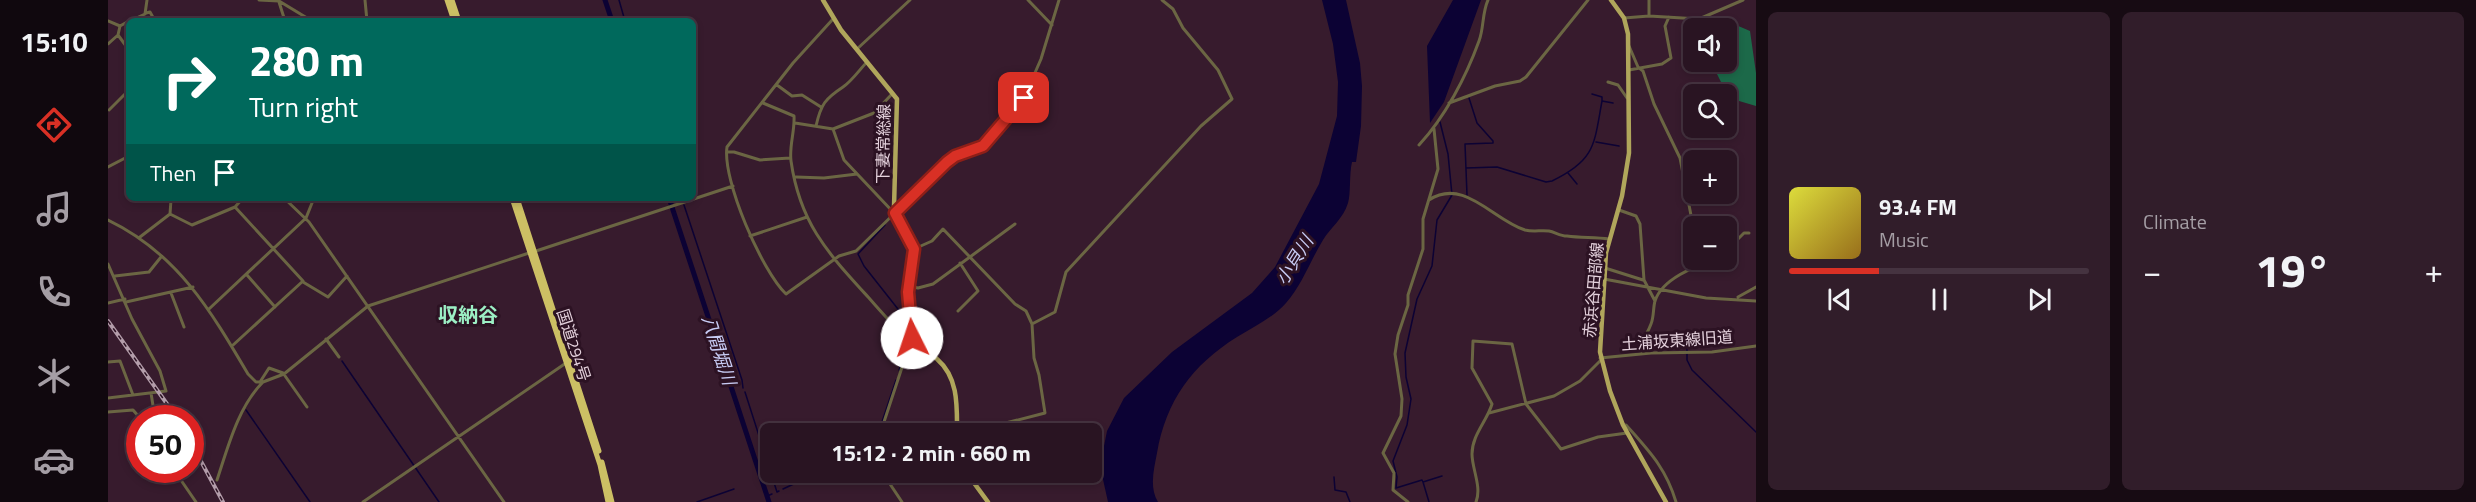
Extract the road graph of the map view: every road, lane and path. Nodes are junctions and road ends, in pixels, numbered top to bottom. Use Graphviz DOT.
graph roads {
  1 [pos="147,0"];
  2 [pos="259,0"];
  3 [pos="365,0"];
  4 [pos="447,0"];
  5 [pos="452,0"];
  6 [pos="823,0"];
  7 [pos="910,0"];
  8 [pos="1028,0"];
  9 [pos="1059,0"];
  10 [pos="1162,0"];
  11 [pos="1488,0"];
  12 [pos="1588,0"];
  13 [pos="1611,0"];
  14 [pos="1648,0"];
  15 [pos="1743,0"];
  16 [pos="279,1"];
  17 [pos="146,13"];
  18 [pos="1649,16"];
  19 [pos="1669,17"];
  20 [pos="135,18"];
  21 [pos="153,18"];
  22 [pos="284,18"];
  23 [pos="307,18"];
  24 [pos="367,18"];
  25 [pos="453,18"];
  26 [pos="458,18"];
  27 [pos="1624,18"];
  28 [pos="833,19"];
  29 [pos="108,21"];
  30 [pos="126,23"];
  31 [pos="1052,25"];
  32 [pos="120,26"];
  33 [pos="118,35"];
  34 [pos="108,44"];
  35 [pos="1628,44"];
  36 [pos="126,46"];
  37 [pos="857,49"];
  38 [pos="868,62"];
  39 [pos="1640,69"];
  40 [pos="1628,70"];
  41 [pos="1608,82"];
  42 [pos="777,85"];
  43 [pos="894,92"];
  44 [pos="126,93"];
  45 [pos="1627,98"];
  46 [pos="763,103"];
  47 [pos="1449,103"];
  48 [pos="821,107"];
  49 [pos="109,110"];
  50 [pos="795,123"];
  51 [pos="816,126"];
  52 [pos="834,129"];
  53 [pos="1434,129"];
  54 [pos="1419,145"];
  55 [pos="726,152"];
  56 [pos="126,158"];
  57 [pos="790,158"];
  58 [pos="108,168"];
  59 [pos="856,174"];
  60 [pos="795,177"];
  61 [pos="734,186"];
  62 [pos="696,199"];
  63 [pos="1428,200"];
  64 [pos="173,201"];
  65 [pos="235,201"];
  66 [pos="240,201"];
  67 [pos="287,201"];
  68 [pos="313,201"];
  69 [pos="513,201"];
  70 [pos="518,201"];
  71 [pos="689,201"];
  72 [pos="236,206"];
  73 [pos="1619,210"];
  74 [pos="895,213"];
  75 [pos="170,214"];
  76 [pos="1691,216"];
  77 [pos="807,217"];
  78 [pos="306,218"];
  79 [pos="108,221"];
  80 [pos="1015,224"];
  81 [pos="1749,232"];
  82 [pos="750,236"];
  83 [pos="140,237"];
  84 [pos="1609,239"];
  85 [pos="1737,239"];
  86 [pos="914,249"];
  87 [pos="274,250"];
  88 [pos="532,252"];
  89 [pos="969,256"];
  90 [pos="161,257"];
  91 [pos="833,260"];
  92 [pos="960,263"];
  93 [pos="108,264"];
  94 [pos="1605,268"];
  95 [pos="1688,270"];
  96 [pos="110,272"];
  97 [pos="246,275"];
  98 [pos="115,276"];
  99 [pos="347,276"];
  100 [pos="1604,279"];
  101 [pos="1644,280"];
  102 [pos="303,281"];
  103 [pos="909,286"];
  104 [pos="1647,287"];
  105 [pos="1756,287"];
  106 [pos="193,288"];
  107 [pos="1662,290"];
  108 [pos="171,293"];
  109 [pos="1738,297"];
  110 [pos="1655,300"];
  111 [pos="125,301"];
  112 [pos="1756,301"];
  113 [pos="108,303"];
  114 [pos="369,306"];
  115 [pos="275,307"];
  116 [pos="209,309"];
  117 [pos="958,311"];
  118 [pos="1032,324"];
  119 [pos="184,327"];
  120 [pos="326,339"];
  121 [pos="911,340"];
  122 [pos="232,346"];
  123 [pos="1756,346"];
  124 [pos="1641,354"];
  125 [pos="339,357"];
  126 [pos="1601,359"];
  127 [pos="108,362"];
  128 [pos="568,362"];
  129 [pos="284,374"];
  130 [pos="262,382"];
  131 [pos="150,393"];
  132 [pos="134,395"];
  133 [pos="108,398"];
  134 [pos="1526,404"];
  135 [pos="152,405"];
  136 [pos="307,407"];
  137 [pos="126,411"];
  138 [pos="108,412"];
  139 [pos="1489,413"];
  140 [pos="884,423"];
  141 [pos="957,423"];
  142 [pos="1006,423"];
  143 [pos="1623,425"];
  144 [pos="1627,433"];
  145 [pos="459,436"];
  146 [pos="218,480"];
  147 [pos="183,483"];
  148 [pos="889,483"];
  149 [pos="974,483"];
  150 [pos="196,502"];
  151 [pos="363,502"];
  152 [pos="504,502"];
  153 [pos="610,502"];
  154 [pos="902,502"];
  155 [pos="988,502"];
  156 [pos="1408,502"];
  157 [pos="1476,502"];
  158 [pos="1664,502"];
  159 [pos="1676,502"];
  1 -- 17 [label="street"];
  2 -- 16 [label="street"];
  3 -- 24 [label="street"];
  4 -- 25 [label="highway"];
  5 -- 26 [label="highway"];
  6 -- 28 [label="main road, 下妻常総線"];
  7 -- 37 [label="street"];
  8 -- 31 [label="street"];
  9 -- 31 [label="street"];
  10 -- 118 [label="street"];
  11 -- 47 [label="street"];
  12 -- 47 [label="street"];
  13 -- 27 [label="main road, 赤浜谷田部線"];
  14 -- 18 [label="street"];
  15 -- 19 [label="street"];
  16 -- 22 [label="street"];
  16 -- 23 [label="street"];
  17 -- 20 [label="street"];
  17 -- 21 [label="street"];
  18 -- 19 [label="street"];
  18 -- 27 [label="street"];
  19 -- 39 [label="street"];
  27 -- 35 [label="main road, 赤浜谷田部線"];
  28 -- 37 [label="main road, 下妻常総線"];
  28 -- 42 [label="street"];
  29 -- 32 [label="street"];
  30 -- 32 [label="street"];
  31 -- 74 [label="street"];
  32 -- 33 [label="street"];
  33 -- 34 [label="street"];
  33 -- 36 [label="street"];
  35 -- 39 [label="street"];
  35 -- 40 [label="main road, 赤浜谷田部線"];
  37 -- 38 [label="main road, 下妻常総線"];
  38 -- 43 [label="main road, 下妻常総線"];
  38 -- 48 [label="street"];
  39 -- 40 [label="street"];
  39 -- 76 [label="street"];
  40 -- 45 [label="main road, 赤浜谷田部線"];
  41 -- 45 [label="street"];
  42 -- 46 [label="street"];
  42 -- 48 [label="street"];
  43 -- 52 [label="street"];
  43 -- 74 [label="main road, 下妻常総線"];
  44 -- 49 [label="street"];
  45 -- 73 [label="main road, 赤浜谷田部線"];
  46 -- 50 [label="street"];
  46 -- 55 [label="street"];
  47 -- 53 [label="street"];
  48 -- 51 [label="street"];
  50 -- 51 [label="street"];
  50 -- 57 [label="street"];
  51 -- 52 [label="street"];
  52 -- 59 [label="street"];
  53 -- 54 [label="street"];
  53 -- 63 [label="street"];
  55 -- 57 [label="street"];
  55 -- 61 [label="street"];
  56 -- 58 [label="street"];
  57 -- 60 [label="street"];
  59 -- 60 [label="street"];
  59 -- 74 [label="street"];
  60 -- 77 [label="street"];
  61 -- 62 [label="street"];
  61 -- 82 [label="street"];
  63 -- 84 [label="street"];
  63 -- 156 [label="street"];
  64 -- 75 [label="street"];
  65 -- 72 [label="street"];
  66 -- 72 [label="street"];
  67 -- 78 [label="street"];
  68 -- 78 [label="street"];
  69 -- 88 [label="highway, 国道294号"];
  70 -- 88 [label="highway, 国道294号"];
  71 -- 88 [label="street"];
  72 -- 75 [label="street"];
  72 -- 87 [label="street"];
  73 -- 84 [label="main road, 赤浜谷田部線"];
  73 -- 101 [label="street"];
  74 -- 86 [label="main road, 下妻常総線"];
  74 -- 91 [label="street"];
  75 -- 83 [label="street"];
  77 -- 82 [label="street"];
  77 -- 91 [label="street"];
  78 -- 87 [label="street"];
  78 -- 99 [label="street"];
  79 -- 83 [label="street"];
  80 -- 89 [label="street"];
  81 -- 85 [label="street"];
  82 -- 91 [label="street"];
  83 -- 90 [label="street"];
  84 -- 94 [label="main road, 赤浜谷田部線"];
  86 -- 89 [label="street"];
  86 -- 103 [label="main road"];
  87 -- 97 [label="street"];
  87 -- 102 [label="street"];
  88 -- 114 [label="street"];
  88 -- 128 [label="highway, 国道294号"];
  89 -- 92 [label="street"];
  89 -- 118 [label="street"];
  90 -- 98 [label="street"];
  90 -- 106 [label="street"];
  91 -- 121 [label="street"];
  92 -- 103 [label="street"];
  92 -- 117 [label="street"];
  93 -- 96 [label="street"];
  94 -- 100 [label="main road, 赤浜谷田部線"];
  94 -- 101 [label="street"];
  95 -- 107 [label="street"];
  96 -- 98 [label="street"];
  97 -- 115 [label="street"];
  97 -- 116 [label="street"];
  98 -- 111 [label="street"];
  99 -- 102 [label="street"];
  99 -- 114 [label="street"];
  100 -- 104 [label="street"];
  100 -- 126 [label="main road, 赤浜谷田部線"];
  101 -- 104 [label="street"];
  102 -- 115 [label="street"];
  103 -- 121 [label="main road"];
  104 -- 107 [label="street"];
  104 -- 110 [label="street"];
  105 -- 109 [label="street"];
  106 -- 108 [label="street"];
  106 -- 116 [label="street"];
  107 -- 110 [label="street"];
  107 -- 112 [label="street"];
  108 -- 111 [label="street"];
  108 -- 119 [label="street"];
  110 -- 124 [label="street"];
  111 -- 113 [label="street"];
  111 -- 131 [label="street"];
  114 -- 120 [label="street"];
  114 -- 145 [label="street"];
  115 -- 122 [label="street"];
  116 -- 122 [label="street"];
  118 -- 142 [label="street"];
  120 -- 125 [label="street"];
  120 -- 129 [label="street"];
  121 -- 140 [label="street"];
  121 -- 141 [label="main road"];
  122 -- 130 [label="street"];
  123 -- 124 [label="street, 土浦坂東線旧道"];
  124 -- 126 [label="street, 土浦坂東線旧道"];
  126 -- 134 [label="street"];
  126 -- 143 [label="main road, 赤浜谷田部線"];
  127 -- 132 [label="street"];
  128 -- 145 [label="street"];
  128 -- 153 [label="highway, 国道294号"];
  129 -- 130 [label="street"];
  129 -- 130 [label="street"];
  129 -- 136 [label="street"];
  130 -- 146 [label="street"];
  131 -- 132 [label="street"];
  131 -- 135 [label="street"];
  132 -- 133 [label="street"];
  134 -- 139 [label="street"];
  134 -- 139 [label="street"];
  134 -- 144 [label="street"];
  137 -- 138 [label="street"];
  139 -- 157 [label="street"];
  143 -- 144 [label="main road, 赤浜谷田部線"];
  143 -- 159 [label="street"];
  144 -- 158 [label="main road, 赤浜谷田部線"];
  145 -- 151 [label="street"];
  145 -- 152 [label="street"];
  147 -- 150 [label="street"];
  148 -- 154 [label="street"];
  149 -- 155 [label="main road"];
}
